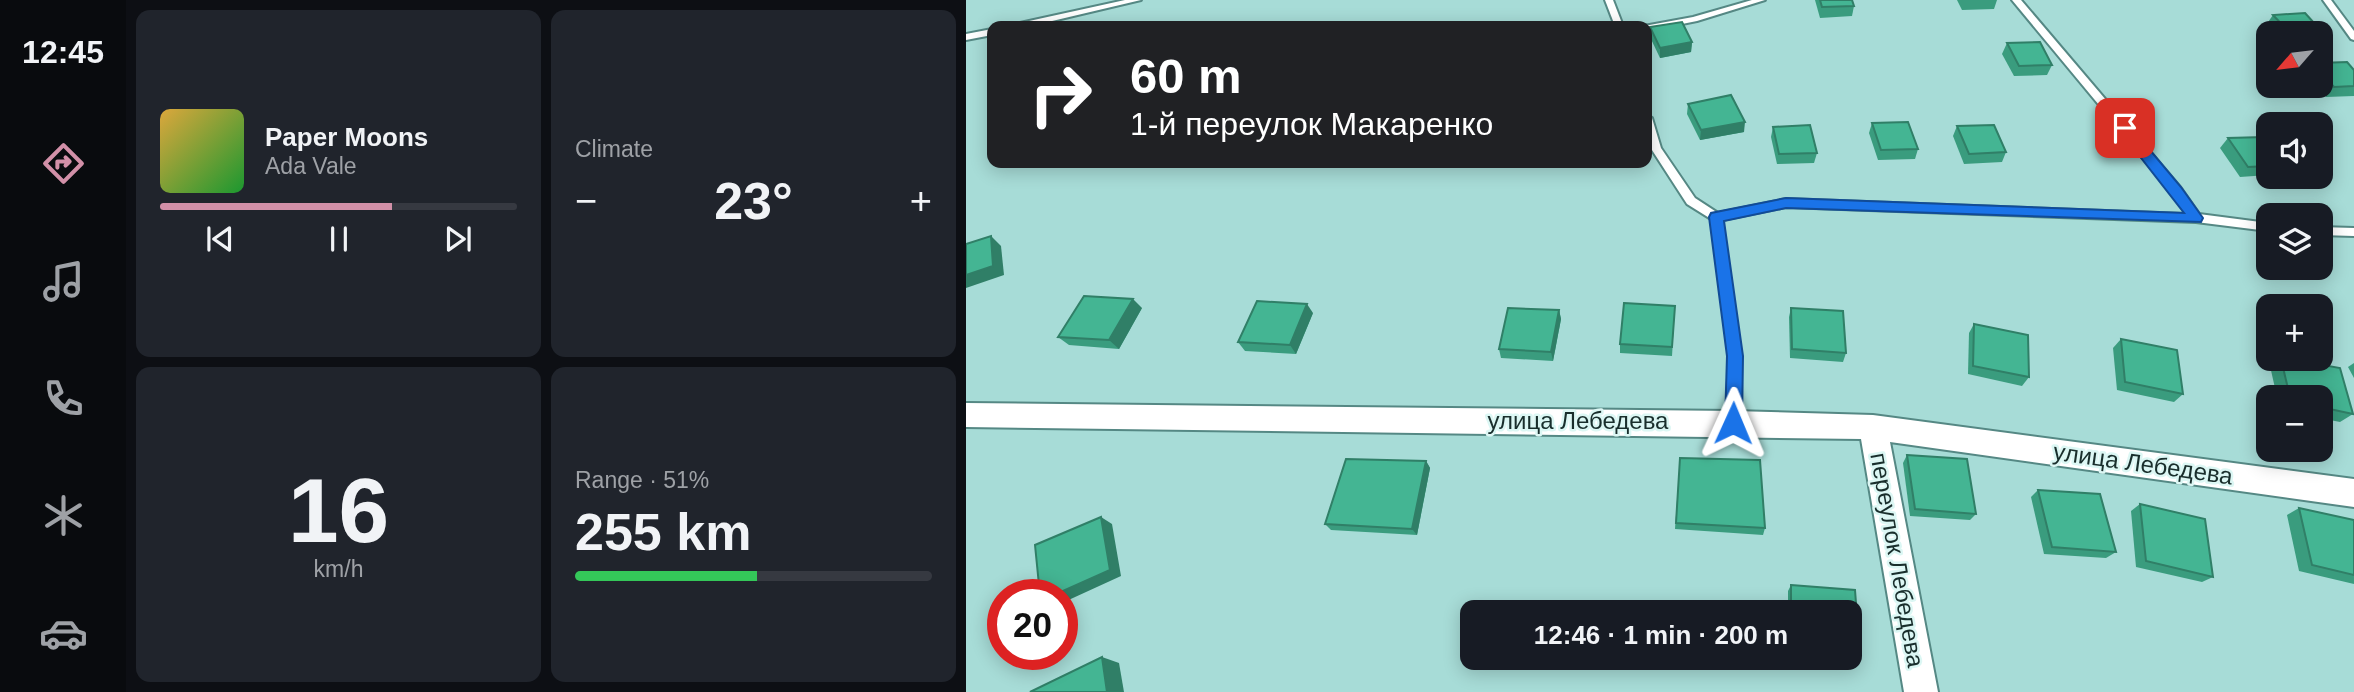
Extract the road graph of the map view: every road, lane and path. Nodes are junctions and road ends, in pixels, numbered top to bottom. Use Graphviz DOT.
graph roads {
  1 [pos="1137,0"];
  2 [pos="1609,0"];
  3 [pos="1762,0"];
  4 [pos="2017,0"];
  5 [pos="2327,0"];
  6 [pos="1042,21"];
  7 [pos="1617,21"];
  8 [pos="1652,27"];
  9 [pos="987,33"];
  10 [pos="966,37"];
  11 [pos="2354,37"];
  12 [pos="1652,135"];
  13 [pos="1716,217"];
  14 [pos="2196,218"];
  15 [pos="2256,226"];
  16 [pos="2333,231"];
  17 [pos="2354,232"];
  18 [pos="966,415"];
  19 [pos="1733,423"];
  20 [pos="1873,427"];
  21 [pos="2354,493"];
  22 [pos="1921,692"];
  1 -- 6 [label="lane"];
  2 -- 7 [label="lane"];
  3 -- 8 [label="lane"];
  4 -- 14 [label="lane"];
  5 -- 11 [label="lane"];
  9 -- 10 [label="lane"];
  12 -- 13 [label="lane"];
  13 -- 14 [label="lane"];
  13 -- 19 [label="lane"];
  14 -- 15 [label="lane"];
  16 -- 17 [label="lane"];
  18 -- 19 [label="street, улица Лебедева"];
  19 -- 20 [label="street, улица Лебедева"];
  20 -- 21 [label="street, улица Лебедева"];
  20 -- 22 [label="street, переулок Лебедева"];
}
